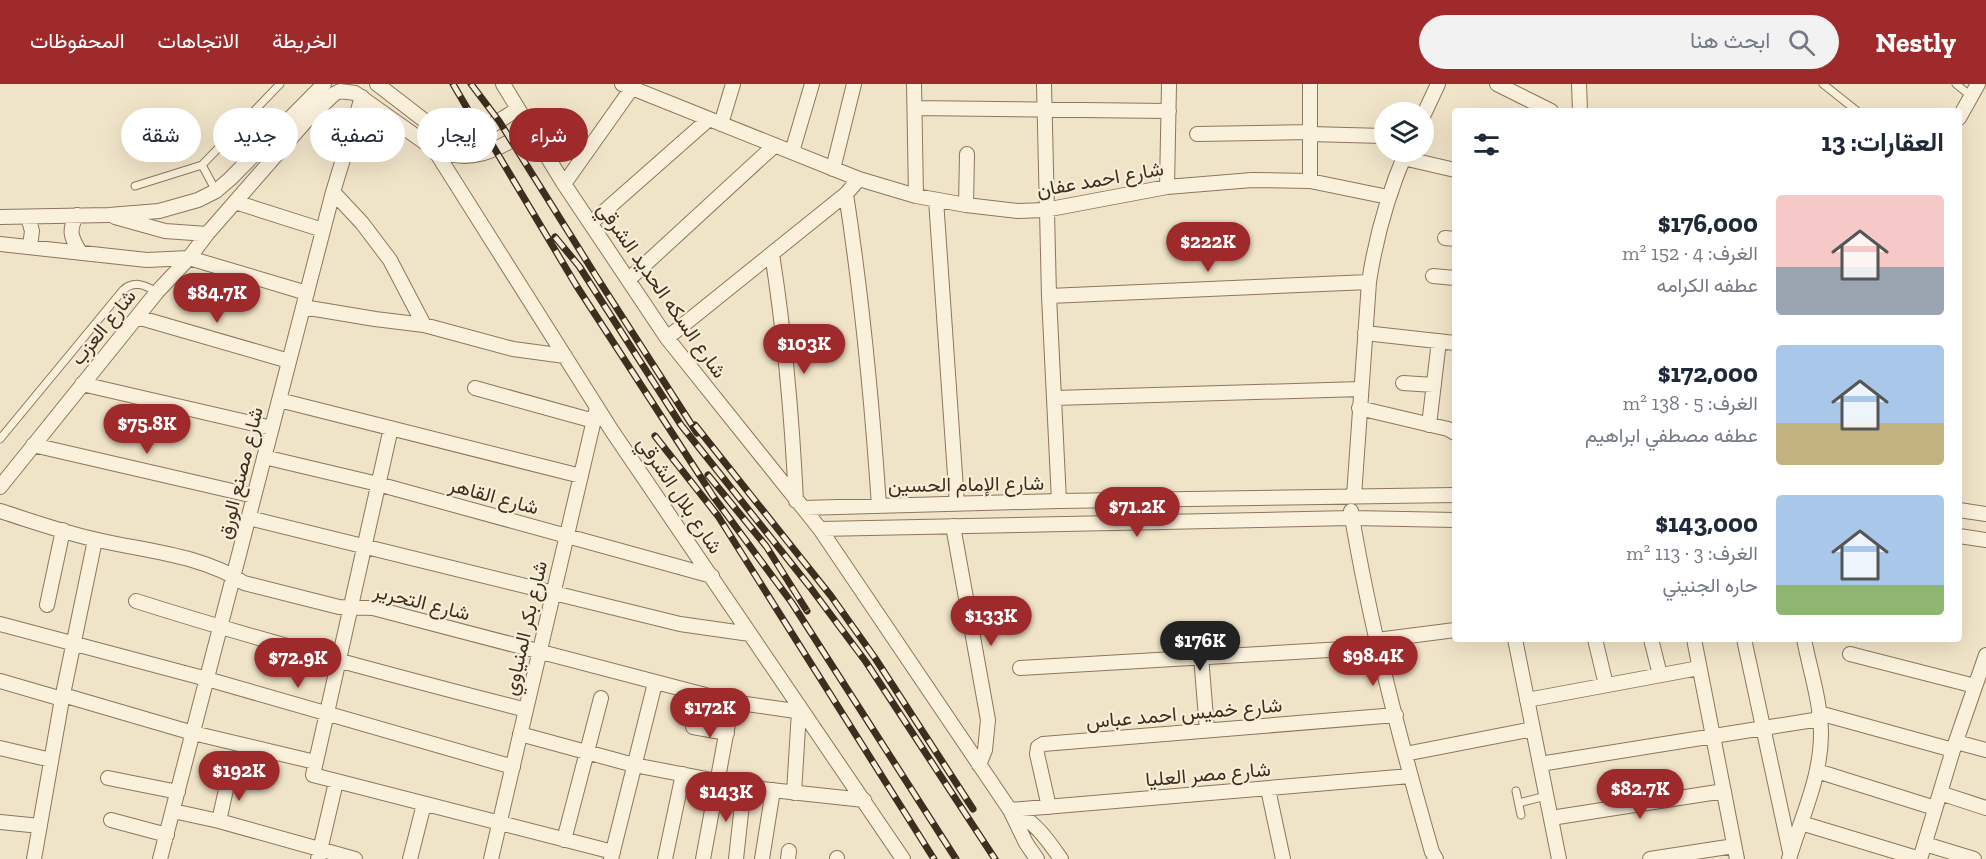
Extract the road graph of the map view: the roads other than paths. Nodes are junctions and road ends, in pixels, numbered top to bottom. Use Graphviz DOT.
graph roads {
  1 [pos="280,84"];
  2 [pos="324,84"];
  3 [pos="376,84"];
  4 [pos="503,84"];
  5 [pos="661,84"];
  6 [pos="733,84"];
  7 [pos="812,84"];
  8 [pos="854,84"];
  9 [pos="914,84"];
  10 [pos="1044,84"];
  11 [pos="1169,84"];
  12 [pos="1310,84"];
  13 [pos="1438,84"];
  14 [pos="1497,84"];
  15 [pos="1579,84"];
  16 [pos="1823,84"];
  17 [pos="1956,84"];
  18 [pos="627,86"];
  19 [pos="1974,90"];
  20 [pos="362,98"];
  21 [pos="657,98"];
  22 [pos="1430,102"];
  23 [pos="517,108"];
  24 [pos="915,108"];
  25 [pos="1544,108"];
  26 [pos="1580,108"];
  27 [pos="1853,108"];
  28 [pos="1044,111"];
  29 [pos="1169,111"];
  30 [pos="1962,112"];
  31 [pos="509,115"];
  32 [pos="715,121"];
  33 [pos="1310,133"];
  34 [pos="1197,134"];
  35 [pos="417,136"];
  36 [pos="1374,136"];
  37 [pos="775,145"];
  38 [pos="792,152"];
  39 [pos="967,154"];
  40 [pos="443,162"];
  41 [pos="551,162"];
  42 [pos="1402,162"];
  43 [pos="1428,162"];
  44 [pos="202,165"];
  45 [pos="833,169"];
  46 [pos="1452,169"];
  47 [pos="859,179"];
  48 [pos="1310,181"];
  49 [pos="564,184"];
  50 [pos="135,186"];
  51 [pos="1167,187"];
  52 [pos="216,191"];
  53 [pos="333,192"];
  54 [pos="846,194"];
  55 [pos="916,196"];
  56 [pos="1388,197"];
  57 [pos="936,200"];
  58 [pos="234,202"];
  59 [pos="966,205"];
  60 [pos="1046,210"];
  61 [pos="77,215"];
  62 [pos="109,215"];
  63 [pos="0,217"];
  64 [pos="28,217"];
  65 [pos="591,223"];
  66 [pos="323,230"];
  67 [pos="207,234"];
  68 [pos="0,244"];
  69 [pos="30,246"];
  70 [pos="80,252"];
  71 [pos="772,254"];
  72 [pos="189,258"];
  73 [pos="1433,276"];
  74 [pos="1452,278"];
  75 [pos="628,280"];
  76 [pos="1369,282"];
  77 [pos="157,292"];
  78 [pos="307,293"];
  79 [pos="1048,296"];
  80 [pos="303,307"];
  81 [pos="137,317"];
  82 [pos="424,325"];
  83 [pos="1365,333"];
  84 [pos="667,338"];
  85 [pos="1439,341"];
  86 [pos="1452,343"];
  87 [pos="566,356"];
  88 [pos="289,361"];
  89 [pos="1403,382"];
  90 [pos="82,384"];
  91 [pos="1434,385"];
  92 [pos="475,388"];
  93 [pos="1360,389"];
  94 [pos="1054,398"];
  95 [pos="279,400"];
  96 [pos="1359,408"];
  97 [pos="596,414"];
  98 [pos="1429,425"];
  99 [pos="272,428"];
  100 [pos="391,428"];
  101 [pos="1452,432"];
  102 [pos="0,439"];
  103 [pos="33,446"];
  104 [pos="264,457"];
  105 [pos="581,476"];
  106 [pos="378,484"];
  107 [pos="0,487"];
  108 [pos="1452,495"];
  109 [pos="254,496"];
  110 [pos="1352,497"];
  111 [pos="1059,501"];
  112 [pos="800,504"];
  113 [pos="957,504"];
  114 [pos="879,506"];
  115 [pos="1962,510"];
  116 [pos="0,511"];
  117 [pos="1986,514"];
  118 [pos="249,518"];
  119 [pos="1352,518"];
  120 [pos="1452,520"];
  121 [pos="953,526"];
  122 [pos="820,529"];
  123 [pos="63,530"];
  124 [pos="567,536"];
  125 [pos="1962,536"];
  126 [pos="95,540"];
  127 [pos="1986,540"];
  128 [pos="364,545"];
  129 [pos="234,576"];
  130 [pos="712,576"];
  131 [pos="554,592"];
  132 [pos="136,602"];
  133 [pos="47,605"];
  134 [pos="350,607"];
  135 [pos="0,624"];
  136 [pos="220,628"];
  137 [pos="1452,631"];
  138 [pos="750,634"];
  139 [pos="1516,642"];
  140 [pos="1596,642"];
  141 [pos="1652,642"];
  142 [pos="1695,642"];
  143 [pos="1745,642"];
  144 [pos="1805,642"];
  145 [pos="74,643"];
  146 [pos="1378,643"];
  147 [pos="539,653"];
  148 [pos="1850,654"];
  149 [pos="1986,655"];
  150 [pos="1201,656"];
  151 [pos="338,662"];
  152 [pos="1020,668"];
  153 [pos="1699,668"];
  154 [pos="1660,675"];
  155 [pos="207,679"];
  156 [pos="0,681"];
  157 [pos="655,682"];
  158 [pos="1606,685"];
  159 [pos="1978,690"];
  160 [pos="63,697"];
  161 [pos="601,698"];
  162 [pos="1527,700"];
  163 [pos="732,702"];
  164 [pos="526,710"];
  165 [pos="801,711"];
  166 [pos="327,714"];
  167 [pos="1396,716"];
  168 [pos="1819,716"];
  169 [pos="693,727"];
  170 [pos="1763,728"];
  171 [pos="1533,729"];
  172 [pos="1207,730"];
  173 [pos="193,733"];
  174 [pos="727,733"];
  175 [pos="520,734"];
  176 [pos="1713,736"];
  177 [pos="1955,746"];
  178 [pos="0,748"];
  179 [pos="1986,750"];
  180 [pos="587,752"];
  181 [pos="1405,754"];
  182 [pos="51,760"];
  183 [pos="1540,764"];
  184 [pos="634,765"];
  185 [pos="979,765"];
  186 [pos="513,767"];
  187 [pos="314,769"];
  188 [pos="1816,771"];
  189 [pos="682,774"];
  190 [pos="229,776"];
  191 [pos="1410,776"];
  192 [pos="108,778"];
  193 [pos="718,781"];
  194 [pos="336,782"];
  195 [pos="744,786"];
  196 [pos="1268,789"];
  197 [pos="773,790"];
  198 [pos="1516,790"];
  199 [pos="1724,791"];
  200 [pos="177,792"];
  201 [pos="794,793"];
  202 [pos="1940,793"];
  203 [pos="1546,796"];
  204 [pos="864,800"];
  205 [pos="1519,803"];
  206 [pos="424,804"];
  207 [pos="1050,807"];
  208 [pos="1935,808"];
  209 [pos="1986,808"];
  210 [pos="1010,810"];
  211 [pos="173,811"];
  212 [pos="1521,815"];
  213 [pos="1551,818"];
  214 [pos="111,820"];
  215 [pos="219,821"];
  216 [pos="0,822"];
  217 [pos="499,823"];
  218 [pos="1801,823"];
  219 [pos="40,825"];
  220 [pos="167,835"];
  221 [pos="564,840"];
  222 [pos="1924,844"];
  223 [pos="1736,853"];
  224 [pos="319,854"];
  225 [pos="612,856"];
  226 [pos="1681,857"];
  227 [pos="1790,857"];
  228 [pos="34,859"];
  229 [pos="160,859"];
  230 [pos="355,859"];
  231 [pos="410,859"];
  232 [pos="490,859"];
  233 [pos="665,859"];
  234 [pos="703,859"];
  235 [pos="736,859"];
  236 [pos="762,859"];
  237 [pos="903,859"];
  238 [pos="1037,859"];
  239 [pos="1061,859"];
  240 [pos="1283,859"];
  241 [pos="1436,859"];
  242 [pos="1559,859"];
  243 [pos="1650,859"];
  244 [pos="1920,859"];
  245 [pos="1974,859"];
  1 -- 44 [label="lane"];
  2 -- 52 [label="street"];
  3 -- 31 [label="street"];
  4 -- 23 [label="street, شارع السكه الحديد الشرقي"];
  5 -- 21 [label="street"];
  6 -- 32 [label="street"];
  7 -- 38 [label="street"];
  8 -- 45 [label="street"];
  9 -- 24 [label="street"];
  10 -- 28 [label="street"];
  11 -- 29 [label="street"];
  12 -- 33 [label="street"];
  13 -- 22 [label="street"];
  14 -- 25 [label="street"];
  15 -- 26 [label="street"];
  16 -- 27 [label="lane"];
  17 -- 19 [label="lane"];
  18 -- 21 [label="street, شارع احمد عفان"];
  18 -- 49 [label="street"];
  19 -- 30 [label="street"];
  20 -- 35 [label="street, شارع العزب"];
  20 -- 53 [label="street, شارع مصنع الورق"];
  20 -- 58 [label="street, شارع العزب"];
  21 -- 32 [label="street, شارع احمد عفان"];
  24 -- 28 [label="street"];
  24 -- 55 [label="street"];
  28 -- 29 [label="street"];
  28 -- 60 [label="street"];
  29 -- 51 [label="street"];
  32 -- 37 [label="street, شارع احمد عفان"];
  32 -- 65 [label="street"];
  33 -- 34 [label="street"];
  33 -- 36 [label="street"];
  33 -- 48 [label="street"];
  37 -- 38 [label="street, شارع احمد عفان"];
  37 -- 75 [label="street"];
  38 -- 45 [label="street, شارع احمد عفان"];
  39 -- 59 [label="street"];
  40 -- 87 [label="street, شارع بلال الشرقي"];
  41 -- 49 [label="street, شارع السكه الحديد الشرقي"];
  42 -- 56 [label="street"];
  43 -- 46 [label="street"];
  44 -- 50 [label="lane"];
  44 -- 52 [label="lane"];
  45 -- 47 [label="street, شارع احمد عفان"];
  47 -- 54 [label="street"];
  47 -- 55 [label="street, شارع احمد عفان"];
  48 -- 51 [label="street, شارع احمد عفان"];
  48 -- 56 [label="street, شارع احمد عفان"];
  49 -- 65 [label="street, شارع السكه الحديد الشرقي"];
  51 -- 60 [label="street, شارع احمد عفان"];
  52 -- 62 [label="street"];
  53 -- 66 [label="street, شارع مصنع الورق"];
  53 -- 82 [label="street"];
  54 -- 71 [label="street"];
  54 -- 114 [label="street"];
  55 -- 57 [label="street, شارع احمد عفان"];
  56 -- 76 [label="street"];
  57 -- 59 [label="street, شارع احمد عفان"];
  57 -- 113 [label="street"];
  58 -- 66 [label="street"];
  58 -- 67 [label="street, شارع العزب"];
  59 -- 60 [label="street, شارع احمد عفان"];
  60 -- 79 [label="street"];
  61 -- 62 [label="street"];
  61 -- 64 [label="street"];
  61 -- 70 [label="street"];
  62 -- 67 [label="street"];
  63 -- 64 [label="street"];
  64 -- 69 [label="street"];
  65 -- 75 [label="street, شارع السكه الحديد الشرقي"];
  66 -- 78 [label="street, شارع مصنع الورق"];
  67 -- 72 [label="street, شارع العزب"];
  68 -- 69 [label="street"];
  69 -- 70 [label="street"];
  70 -- 72 [label="street"];
  71 -- 84 [label="street"];
  71 -- 112 [label="street"];
  72 -- 77 [label="street, شارع العزب"];
  72 -- 78 [label="street"];
  73 -- 74 [label="street"];
  75 -- 84 [label="street, شارع السكه الحديد الشرقي"];
  76 -- 79 [label="street"];
  76 -- 83 [label="street"];
  77 -- 81 [label="street, شارع العزب"];
  77 -- 102 [label="lane"];
  78 -- 80 [label="street, شارع مصنع الورق"];
  79 -- 94 [label="street"];
  80 -- 82 [label="street"];
  80 -- 88 [label="street, شارع مصنع الورق"];
  81 -- 88 [label="street"];
  81 -- 90 [label="street, شارع العزب"];
  82 -- 87 [label="street"];
  83 -- 85 [label="street"];
  83 -- 93 [label="street"];
  84 -- 112 [label="street, شارع السكه الحديد الشرقي"];
  85 -- 86 [label="street"];
  85 -- 91 [label="street"];
  87 -- 97 [label="street, شارع بلال الشرقي"];
  88 -- 95 [label="street, شارع مصنع الورق"];
  89 -- 91 [label="street"];
  90 -- 99 [label="street"];
  90 -- 103 [label="street, شارع العزب"];
  91 -- 98 [label="street"];
  92 -- 97 [label="street"];
  93 -- 94 [label="street"];
  93 -- 96 [label="street"];
  94 -- 111 [label="street"];
  95 -- 99 [label="street, شارع مصنع الورق"];
  95 -- 100 [label="street"];
  96 -- 98 [label="street"];
  96 -- 110 [label="street"];
  97 -- 105 [label="street, شارع بكر المنياوي"];
  97 -- 130 [label="street, شارع بلال الشرقي"];
  98 -- 101 [label="street"];
  99 -- 104 [label="street, شارع مصنع الورق"];
  100 -- 105 [label="street"];
  100 -- 106 [label="street"];
  103 -- 107 [label="street, شارع العزب"];
  103 -- 109 [label="street"];
  104 -- 106 [label="street, شارع القاهر"];
  104 -- 109 [label="street, شارع مصنع الورق"];
  105 -- 124 [label="street, شارع بكر المنياوي"];
  106 -- 124 [label="street, شارع القاهر"];
  106 -- 128 [label="street"];
  108 -- 110 [label="street, شارع الإمام الحسين"];
  109 -- 118 [label="street, شارع مصنع الورق"];
  110 -- 111 [label="street, شارع الإمام الحسين"];
  110 -- 119 [label="street"];
  111 -- 113 [label="street, شارع الإمام الحسين"];
  112 -- 114 [label="street, شارع الإمام الحسين"];
  112 -- 122 [label="street, شارع السكه الحديد الشرقي"];
  113 -- 114 [label="street, شارع الإمام الحسين"];
  115 -- 117 [label="street"];
  116 -- 123 [label="street, شارع التحرير"];
  118 -- 128 [label="street"];
  118 -- 129 [label="street, شارع مصنع الورق"];
  119 -- 120 [label="street"];
  119 -- 121 [label="street"];
  119 -- 146 [label="street"];
  121 -- 122 [label="street"];
  121 -- 185 [label="street"];
  122 -- 185 [label="street, شارع السكه الحديد الشرقي"];
  123 -- 126 [label="street, شارع التحرير"];
  123 -- 133 [label="street"];
  124 -- 130 [label="street, شارع القاهر"];
  124 -- 131 [label="street, شارع بكر المنياوي"];
  125 -- 127 [label="street"];
  126 -- 129 [label="street, شارع التحرير"];
  126 -- 145 [label="street"];
  128 -- 131 [label="street"];
  128 -- 134 [label="street"];
  129 -- 134 [label="street, شارع التحرير"];
  129 -- 136 [label="street, شارع مصنع الورق"];
  130 -- 138 [label="street, شارع بلال الشرقي"];
  131 -- 138 [label="street"];
  131 -- 147 [label="street, شارع بكر المنياوي"];
  132 -- 136 [label="street"];
  134 -- 147 [label="street, شارع التحرير"];
  134 -- 151 [label="street"];
  135 -- 145 [label="street"];
  136 -- 151 [label="street"];
  136 -- 155 [label="street, شارع مصنع الورق"];
  137 -- 146 [label="street"];
  138 -- 165 [label="street, شارع بلال الشرقي"];
  139 -- 162 [label="street"];
  140 -- 158 [label="street"];
  141 -- 154 [label="street"];
  142 -- 153 [label="street"];
  143 -- 170 [label="street"];
  144 -- 168 [label="street"];
  145 -- 155 [label="street"];
  145 -- 160 [label="street"];
  146 -- 150 [label="street"];
  146 -- 167 [label="street"];
  147 -- 157 [label="street, شارع التحرير"];
  147 -- 164 [label="street, شارع بكر المنياوي"];
  148 -- 159 [label="street"];
  149 -- 159 [label="street"];
  150 -- 152 [label="street"];
  150 -- 172 [label="street"];
  151 -- 164 [label="street"];
  151 -- 166 [label="street"];
  153 -- 154 [label="street"];
  153 -- 176 [label="street"];
  154 -- 158 [label="street"];
  155 -- 166 [label="street"];
  155 -- 173 [label="street, شارع مصنع الورق"];
  156 -- 160 [label="street"];
  157 -- 163 [label="street, شارع التحرير"];
  157 -- 184 [label="street"];
  158 -- 162 [label="street"];
  159 -- 177 [label="street"];
  160 -- 173 [label="street"];
  160 -- 182 [label="street"];
  161 -- 180 [label="street"];
  162 -- 171 [label="street"];
  163 -- 165 [label="street, شارع التحرير"];
  163 -- 174 [label="street"];
  164 -- 175 [label="street, شارع بكر المنياوي"];
  165 -- 201 [label="street"];
  165 -- 204 [label="street, شارع بلال الشرقي"];
  166 -- 186 [label="street"];
  166 -- 187 [label="street"];
  167 -- 172 [label="street, شارع خميس احمد عباس"];
  167 -- 181 [label="street"];
  168 -- 170 [label="street"];
  168 -- 177 [label="street"];
  168 -- 188 [label="street"];
  169 -- 174 [label="street"];
  170 -- 176 [label="street"];
  170 -- 227 [label="street"];
  171 -- 181 [label="street"];
  171 -- 183 [label="street"];
  172 -- 207 [label="street, شارع خميس احمد عباس"];
  173 -- 187 [label="street"];
  173 -- 200 [label="street, شارع مصنع الورق"];
  174 -- 193 [label="street"];
  175 -- 180 [label="street"];
  175 -- 186 [label="street, شارع بكر المنياوي"];
  176 -- 183 [label="street"];
  176 -- 199 [label="street"];
  177 -- 179 [label="street"];
  177 -- 202 [label="street"];
  178 -- 182 [label="street"];
  180 -- 184 [label="street"];
  180 -- 221 [label="street"];
  181 -- 191 [label="street"];
  182 -- 219 [label="street"];
  183 -- 203 [label="street"];
  184 -- 189 [label="street"];
  184 -- 225 [label="street"];
  185 -- 210 [label="street, شارع السكه الحديد الشرقي"];
  186 -- 217 [label="street, شارع بكر المنياوي"];
  187 -- 194 [label="street"];
  188 -- 208 [label="street"];
  188 -- 218 [label="street"];
  189 -- 193 [label="street"];
  189 -- 233 [label="street"];
  190 -- 215 [label="street"];
  191 -- 196 [label="street, شارع مصر العليا"];
  191 -- 241 [label="street"];
  192 -- 200 [label="street"];
  193 -- 195 [label="street"];
  193 -- 234 [label="street"];
  194 -- 206 [label="street"];
  194 -- 224 [label="street"];
  195 -- 197 [label="street"];
  195 -- 235 [label="street"];
  196 -- 207 [label="street, شارع مصر العليا"];
  196 -- 240 [label="street"];
  197 -- 201 [label="street"];
  197 -- 236 [label="street"];
  198 -- 205 [label="lane"];
  199 -- 213 [label="street"];
  199 -- 223 [label="street"];
  200 -- 211 [label="street, شارع مصنع الورق"];
  201 -- 204 [label="street"];
  202 -- 208 [label="street"];
  202 -- 209 [label="street"];
  203 -- 205 [label="lane"];
  203 -- 213 [label="street"];
  204 -- 237 [label="street, شارع بلال الشرقي"];
  205 -- 212 [label="lane"];
  206 -- 217 [label="street"];
  206 -- 231 [label="street"];
  207 -- 210 [label="street, شارع مصر العليا"];
  208 -- 222 [label="street"];
  210 -- 238 [label="street"];
  210 -- 239 [label="street"];
  211 -- 215 [label="street"];
  211 -- 220 [label="street, شارع مصنع الورق"];
  213 -- 242 [label="street"];
  214 -- 220 [label="street"];
  215 -- 224 [label="street"];
  216 -- 219 [label="street"];
  217 -- 221 [label="street"];
  217 -- 232 [label="street, شارع بكر المنياوي"];
  218 -- 227 [label="street"];
  218 -- 244 [label="street"];
  219 -- 228 [label="street"];
  220 -- 229 [label="street, شارع مصنع الورق"];
  221 -- 225 [label="street"];
  222 -- 244 [label="street"];
  222 -- 245 [label="street"];
  223 -- 226 [label="street"];
  224 -- 230 [label="street"];
  226 -- 243 [label="street"];
}
